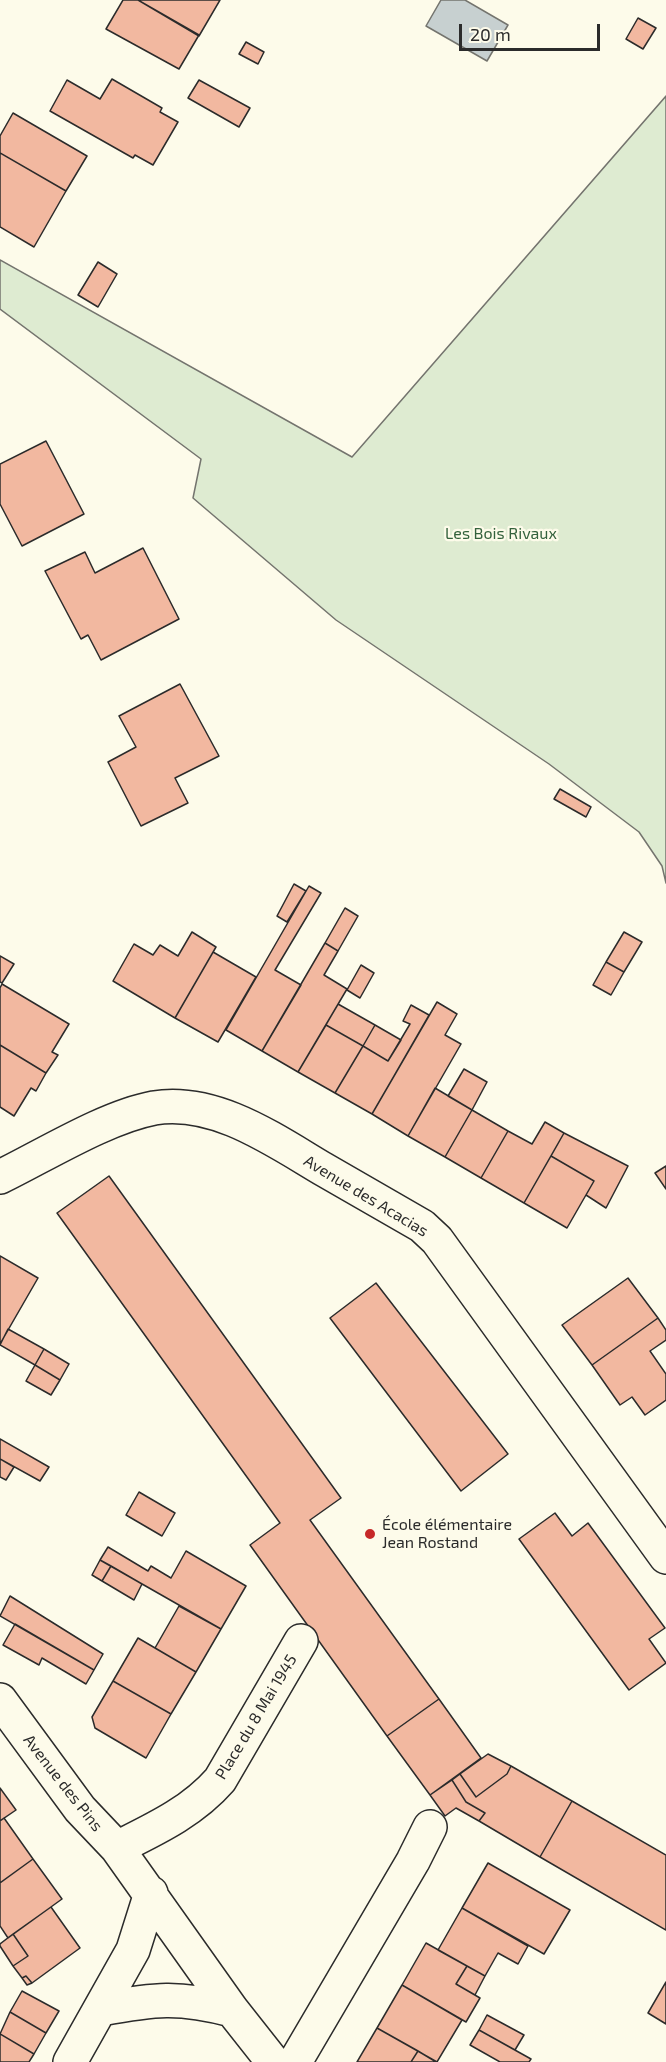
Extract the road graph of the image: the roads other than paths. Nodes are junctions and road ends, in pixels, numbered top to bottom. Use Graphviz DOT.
graph roads {
  1 [pos="0,1177"];
  2 [pos="666,1557"];
  3 [pos="301,1641"];
  4 [pos="0,1700"];
  5 [pos="430,1827"];
  6 [pos="117,1848"];
  7 [pos="151,1893"];
  8 [pos="101,2009"];
  9 [pos="232,2010"];
  10 [pos="70,2062"];
  11 [pos="273,2062"];
  12 [pos="295,2062"];
  1 -- 2 [label="street, Avenue des Acacias"];
  3 -- 6 [label="street, Place du 8 Mai 1945"];
  4 -- 6 [label="street, Avenue des Pins"];
  5 -- 12 [label="street"];
  6 -- 7 [label="street, Avenue des Pins"];
  7 -- 8 [label="street"];
  7 -- 9 [label="street"];
  8 -- 9 [label="street"];
  8 -- 10 [label="street"];
  9 -- 11 [label="street"];
}
